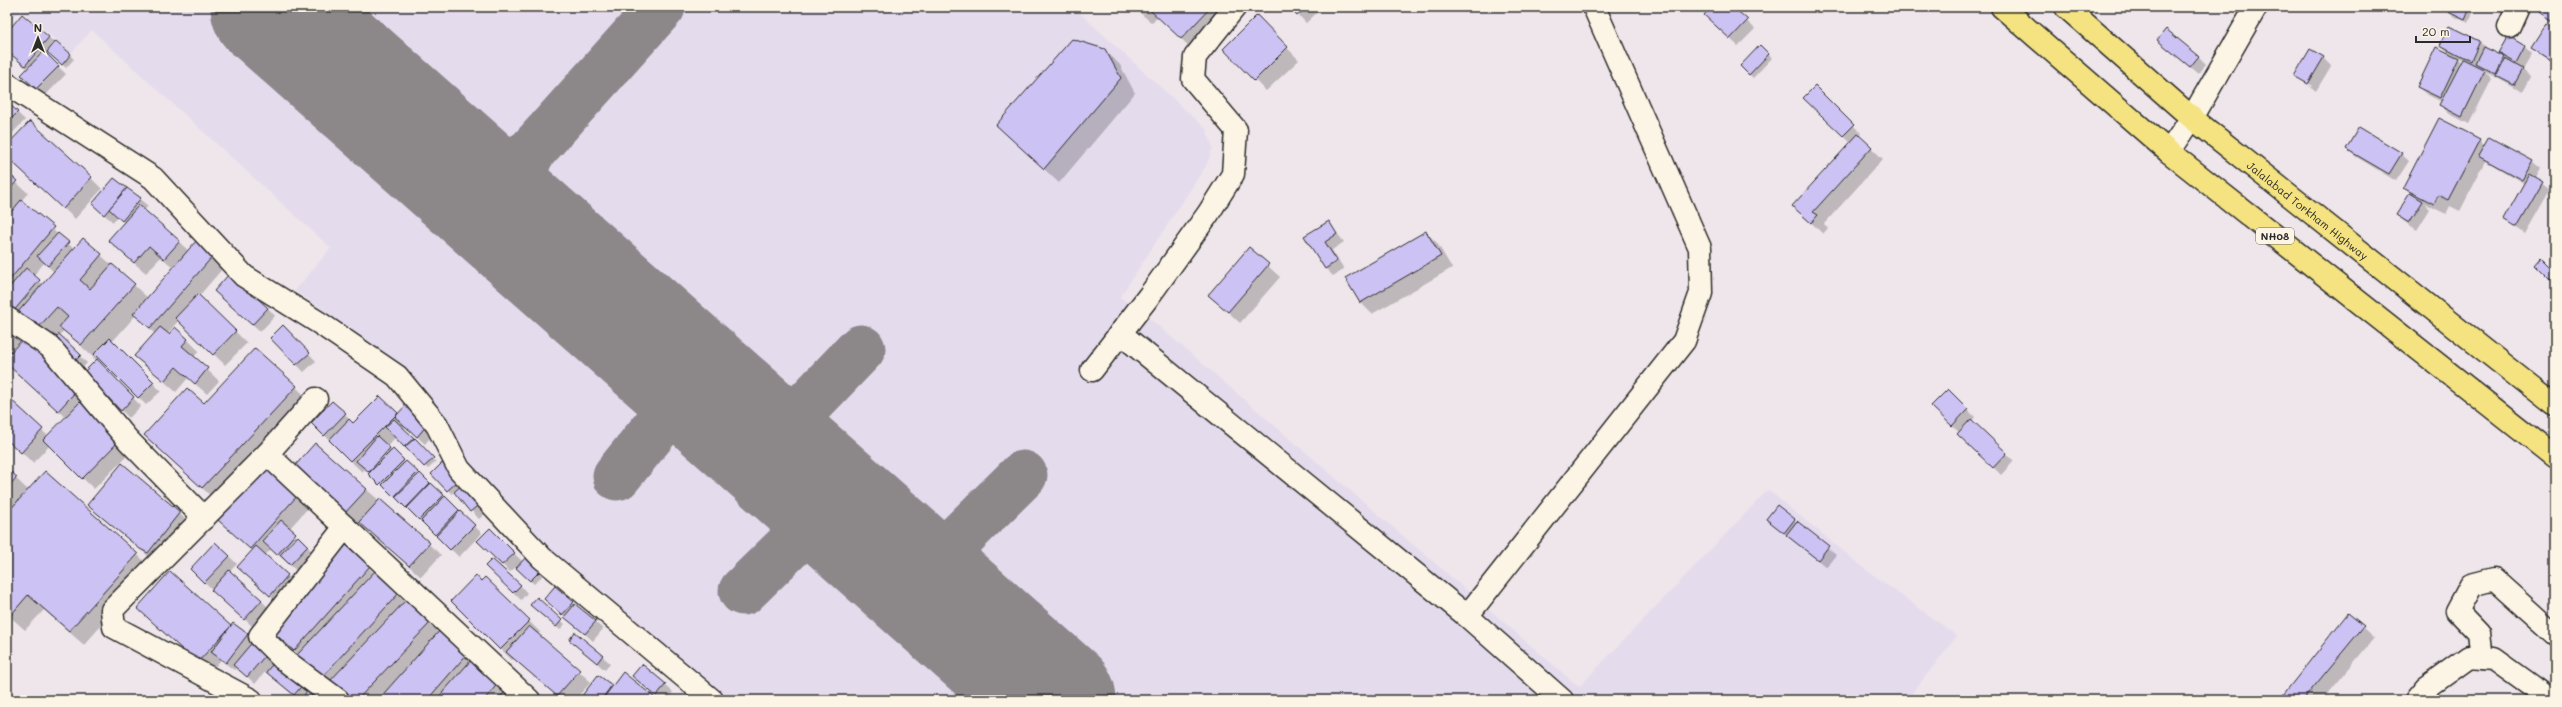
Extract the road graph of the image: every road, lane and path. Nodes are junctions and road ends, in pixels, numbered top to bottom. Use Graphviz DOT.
graph roads {
  1 [pos="1235,7"];
  2 [pos="1594,7"];
  3 [pos="2002,7"];
  4 [pos="2066,7"];
  5 [pos="2256,7"];
  6 [pos="2518,7"];
  7 [pos="2509,27"];
  8 [pos="7,84"];
  9 [pos="2192,118"];
  10 [pos="2169,152"];
  11 [pos="7,318"];
  12 [pos="1120,333"];
  13 [pos="1092,370"];
  14 [pos="316,399"];
  15 [pos="2555,406"];
  16 [pos="267,454"];
  17 [pos="2555,457"];
  18 [pos="204,518"];
  19 [pos="345,527"];
  20 [pos="1467,616"];
  21 [pos="2555,634"];
  22 [pos="2482,658"];
  23 [pos="251,700"];
  24 [pos="338,700"];
  25 [pos="529,700"];
  26 [pos="712,700"];
  27 [pos="1562,700"];
  28 [pos="2416,700"];
  29 [pos="2551,700"];
  1 -- 12 [label="street"];
  2 -- 20 [label="street"];
  3 -- 10 [label="highway, NH08"];
  4 -- 9 [label="highway, Jalalabad Torkham Highway"];
  5 -- 9 [label="street"];
  6 -- 7 [label="street"];
  8 -- 26 [label="street"];
  9 -- 10 [label="street"];
  9 -- 15 [label="highway, Jalalabad Torkham Highway"];
  10 -- 17 [label="highway, NH08"];
  11 -- 18 [label="street"];
  12 -- 13 [label="street"];
  12 -- 20 [label="street"];
  14 -- 16 [label="street"];
  16 -- 18 [label="street"];
  16 -- 19 [label="street"];
  18 -- 23 [label="street"];
  19 -- 24 [label="street"];
  19 -- 25 [label="street"];
  20 -- 27 [label="street"];
  21 -- 22 [label="street"];
  22 -- 28 [label="street"];
  22 -- 29 [label="street"];
}
